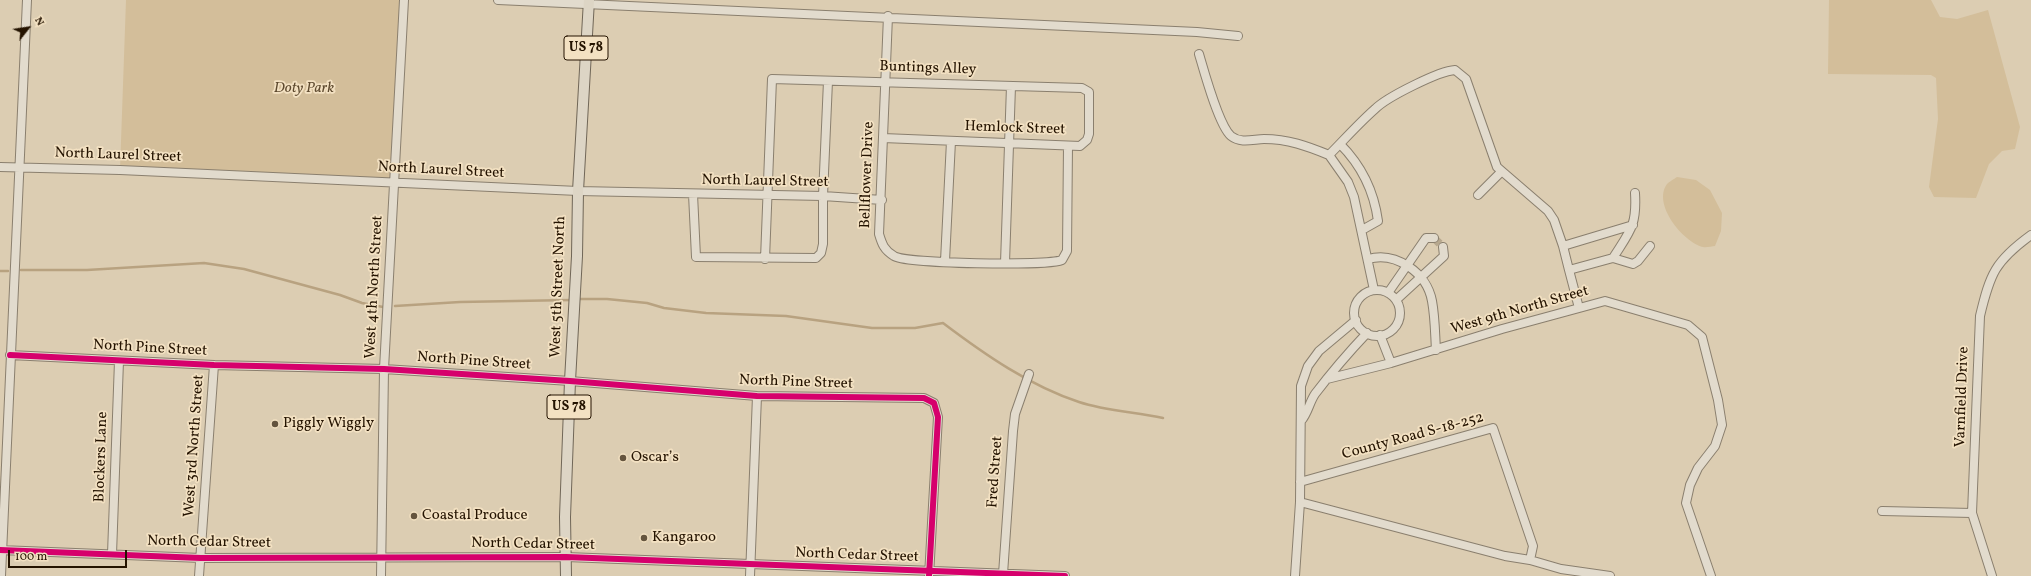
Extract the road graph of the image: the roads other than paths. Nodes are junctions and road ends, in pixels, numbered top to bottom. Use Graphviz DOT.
graph roads {
  1 [pos="27,0"];
  2 [pos="404,0"];
  3 [pos="498,0"];
  4 [pos="589,2"];
  5 [pos="888,16"];
  6 [pos="1238,36"];
  7 [pos="1199,54"];
  8 [pos="828,80"];
  9 [pos="885,82"];
  10 [pos="1011,86"];
  11 [pos="1082,88"];
  12 [pos="883,138"];
  13 [pos="951,141"];
  14 [pos="1009,143"];
  15 [pos="1340,144"];
  16 [pos="1068,146"];
  17 [pos="1329,155"];
  18 [pos="0,167"];
  19 [pos="20,168"];
  20 [pos="1501,172"];
  21 [pos="395,182"];
  22 [pos="578,191"];
  23 [pos="1635,193"];
  24 [pos="693,194"];
  25 [pos="767,195"];
  26 [pos="1478,195"];
  27 [pos="822,196"];
  28 [pos="882,200"];
  29 [pos="1634,225"];
  30 [pos="1362,230"];
  31 [pos="2031,235"];
  32 [pos="1434,238"];
  33 [pos="1563,246"];
  34 [pos="1650,246"];
  35 [pos="1443,247"];
  36 [pos="1613,258"];
  37 [pos="764,259"];
  38 [pos="1368,259"];
  39 [pos="944,261"];
  40 [pos="1005,263"];
  41 [pos="1406,264"];
  42 [pos="1569,270"];
  43 [pos="1421,278"];
  44 [pos="1374,290"];
  45 [pos="1388,293"];
  46 [pos="1396,300"];
  47 [pos="1579,308"];
  48 [pos="1356,320"];
  49 [pos="1368,333"];
  50 [pos="1380,335"];
  51 [pos="1436,350"];
  52 [pos="10,355"];
  53 [pos="120,361"];
  54 [pos="1391,363"];
  55 [pos="214,365"];
  56 [pos="384,369"];
  57 [pos="1029,374"];
  58 [pos="1327,379"];
  59 [pos="570,381"];
  60 [pos="1301,392"];
  61 [pos="756,396"];
  62 [pos="1314,396"];
  63 [pos="1301,421"];
  64 [pos="1300,482"];
  65 [pos="1300,502"];
  66 [pos="1882,511"];
  67 [pos="1972,513"];
  68 [pos="2,550"];
  69 [pos="112,554"];
  70 [pos="566,557"];
  71 [pos="201,558"];
  72 [pos="381,558"];
  73 [pos="1530,560"];
  74 [pos="750,565"];
  75 [pos="929,574"];
  76 [pos="1003,574"];
  77 [pos="2,576"];
  78 [pos="199,576"];
  79 [pos="381,576"];
  80 [pos="566,576"];
  81 [pos="750,576"];
  82 [pos="1066,576"];
  83 [pos="1295,576"];
  84 [pos="1610,576"];
  85 [pos="1710,576"];
  86 [pos="1992,576"];
  1 -- 19 [label="street"];
  2 -- 21 [label="street, West 4th North Street"];
  3 -- 4 [label="street"];
  4 -- 5 [label="street"];
  4 -- 22 [label="main road, West 5th Street North / US 78"];
  5 -- 6 [label="street"];
  5 -- 9 [label="street, Bellflower Drive"];
  7 -- 17 [label="street"];
  8 -- 9 [label="street, Buntings Alley"];
  8 -- 25 [label="street, Buntings Alley"];
  8 -- 27 [label="street"];
  9 -- 10 [label="street, Buntings Alley"];
  9 -- 12 [label="street, Bellflower Drive"];
  10 -- 11 [label="street, Buntings Alley"];
  10 -- 14 [label="street"];
  11 -- 16 [label="street, Hemlock Street"];
  12 -- 13 [label="street, Hemlock Street"];
  12 -- 28 [label="street, Bellflower Drive"];
  13 -- 14 [label="street, Hemlock Street"];
  13 -- 39 [label="street"];
  14 -- 16 [label="street, Hemlock Street"];
  14 -- 40 [label="street"];
  15 -- 17 [label="street"];
  15 -- 20 [label="street"];
  15 -- 30 [label="street"];
  16 -- 40 [label="street, Bellflower Drive"];
  17 -- 30 [label="street"];
  18 -- 19 [label="street, North Laurel Street"];
  19 -- 21 [label="street, North Laurel Street"];
  19 -- 52 [label="street"];
  20 -- 26 [label="street"];
  20 -- 33 [label="street"];
  21 -- 22 [label="street, North Laurel Street"];
  21 -- 56 [label="street, West 4th North Street"];
  22 -- 24 [label="street, North Laurel Street"];
  22 -- 59 [label="main road, West 5th Street North / US 78"];
  23 -- 29 [label="street"];
  24 -- 25 [label="street, North Laurel Street"];
  24 -- 37 [label="street"];
  25 -- 27 [label="street, North Laurel Street"];
  25 -- 37 [label="street"];
  27 -- 28 [label="street, North Laurel Street"];
  27 -- 37 [label="street"];
  28 -- 39 [label="street, Bellflower Drive"];
  29 -- 33 [label="street"];
  29 -- 36 [label="street"];
  30 -- 38 [label="street"];
  31 -- 67 [label="street, Varnfield Drive"];
  32 -- 41 [label="street"];
  33 -- 42 [label="street"];
  34 -- 36 [label="street"];
  35 -- 43 [label="street"];
  36 -- 42 [label="street"];
  38 -- 41 [label="street"];
  38 -- 44 [label="street"];
  39 -- 40 [label="street, Bellflower Drive"];
  41 -- 43 [label="street"];
  41 -- 45 [label="street"];
  42 -- 47 [label="street"];
  43 -- 46 [label="street"];
  43 -- 51 [label="street"];
  44 -- 45 [label="street"];
  44 -- 48 [label="street"];
  45 -- 46 [label="street"];
  46 -- 50 [label="street"];
  47 -- 51 [label="street, West 9th North Street"];
  47 -- 85 [label="street, West 9th North Street"];
  48 -- 49 [label="street"];
  48 -- 60 [label="street"];
  49 -- 50 [label="street"];
  49 -- 58 [label="street"];
  50 -- 54 [label="street"];
  51 -- 54 [label="street, West 9th North Street"];
  52 -- 53 [label="street, North Pine Street"];
  52 -- 68 [label="street"];
  53 -- 55 [label="street, North Pine Street"];
  53 -- 69 [label="street, Blockers Lane"];
  54 -- 58 [label="street, West 9th North Street"];
  55 -- 56 [label="street, North Pine Street"];
  55 -- 71 [label="street, West 3rd North Street"];
  56 -- 59 [label="street, North Pine Street"];
  56 -- 72 [label="street, West 4th North Street"];
  57 -- 76 [label="street, Fred Street"];
  58 -- 62 [label="street"];
  59 -- 61 [label="street, North Pine Street"];
  59 -- 70 [label="main road, West 5th Street North / US 78"];
  60 -- 62 [label="street"];
  60 -- 63 [label="street"];
  61 -- 74 [label="street"];
  61 -- 75 [label="street, North Pine Street"];
  62 -- 63 [label="street"];
  63 -- 64 [label="street"];
  64 -- 65 [label="street"];
  64 -- 73 [label="street, County Road S-18-252"];
  65 -- 73 [label="street"];
  65 -- 83 [label="street"];
  66 -- 67 [label="street"];
  67 -- 86 [label="street, Varnfield Drive"];
  68 -- 69 [label="street, North Cedar Street"];
  68 -- 77 [label="street"];
  69 -- 71 [label="street, North Cedar Street"];
  70 -- 72 [label="street, North Cedar Street"];
  70 -- 74 [label="street, North Cedar Street"];
  70 -- 80 [label="main road, West 5th Street North / US 78"];
  71 -- 72 [label="street, North Cedar Street"];
  71 -- 78 [label="street, West 3rd North Street"];
  72 -- 79 [label="street, West 4th North Street"];
  73 -- 84 [label="street"];
  74 -- 75 [label="street, North Cedar Street"];
  74 -- 81 [label="street"];
  75 -- 76 [label="street, North Cedar Street"];
  76 -- 82 [label="street, North Cedar Street"];
}
